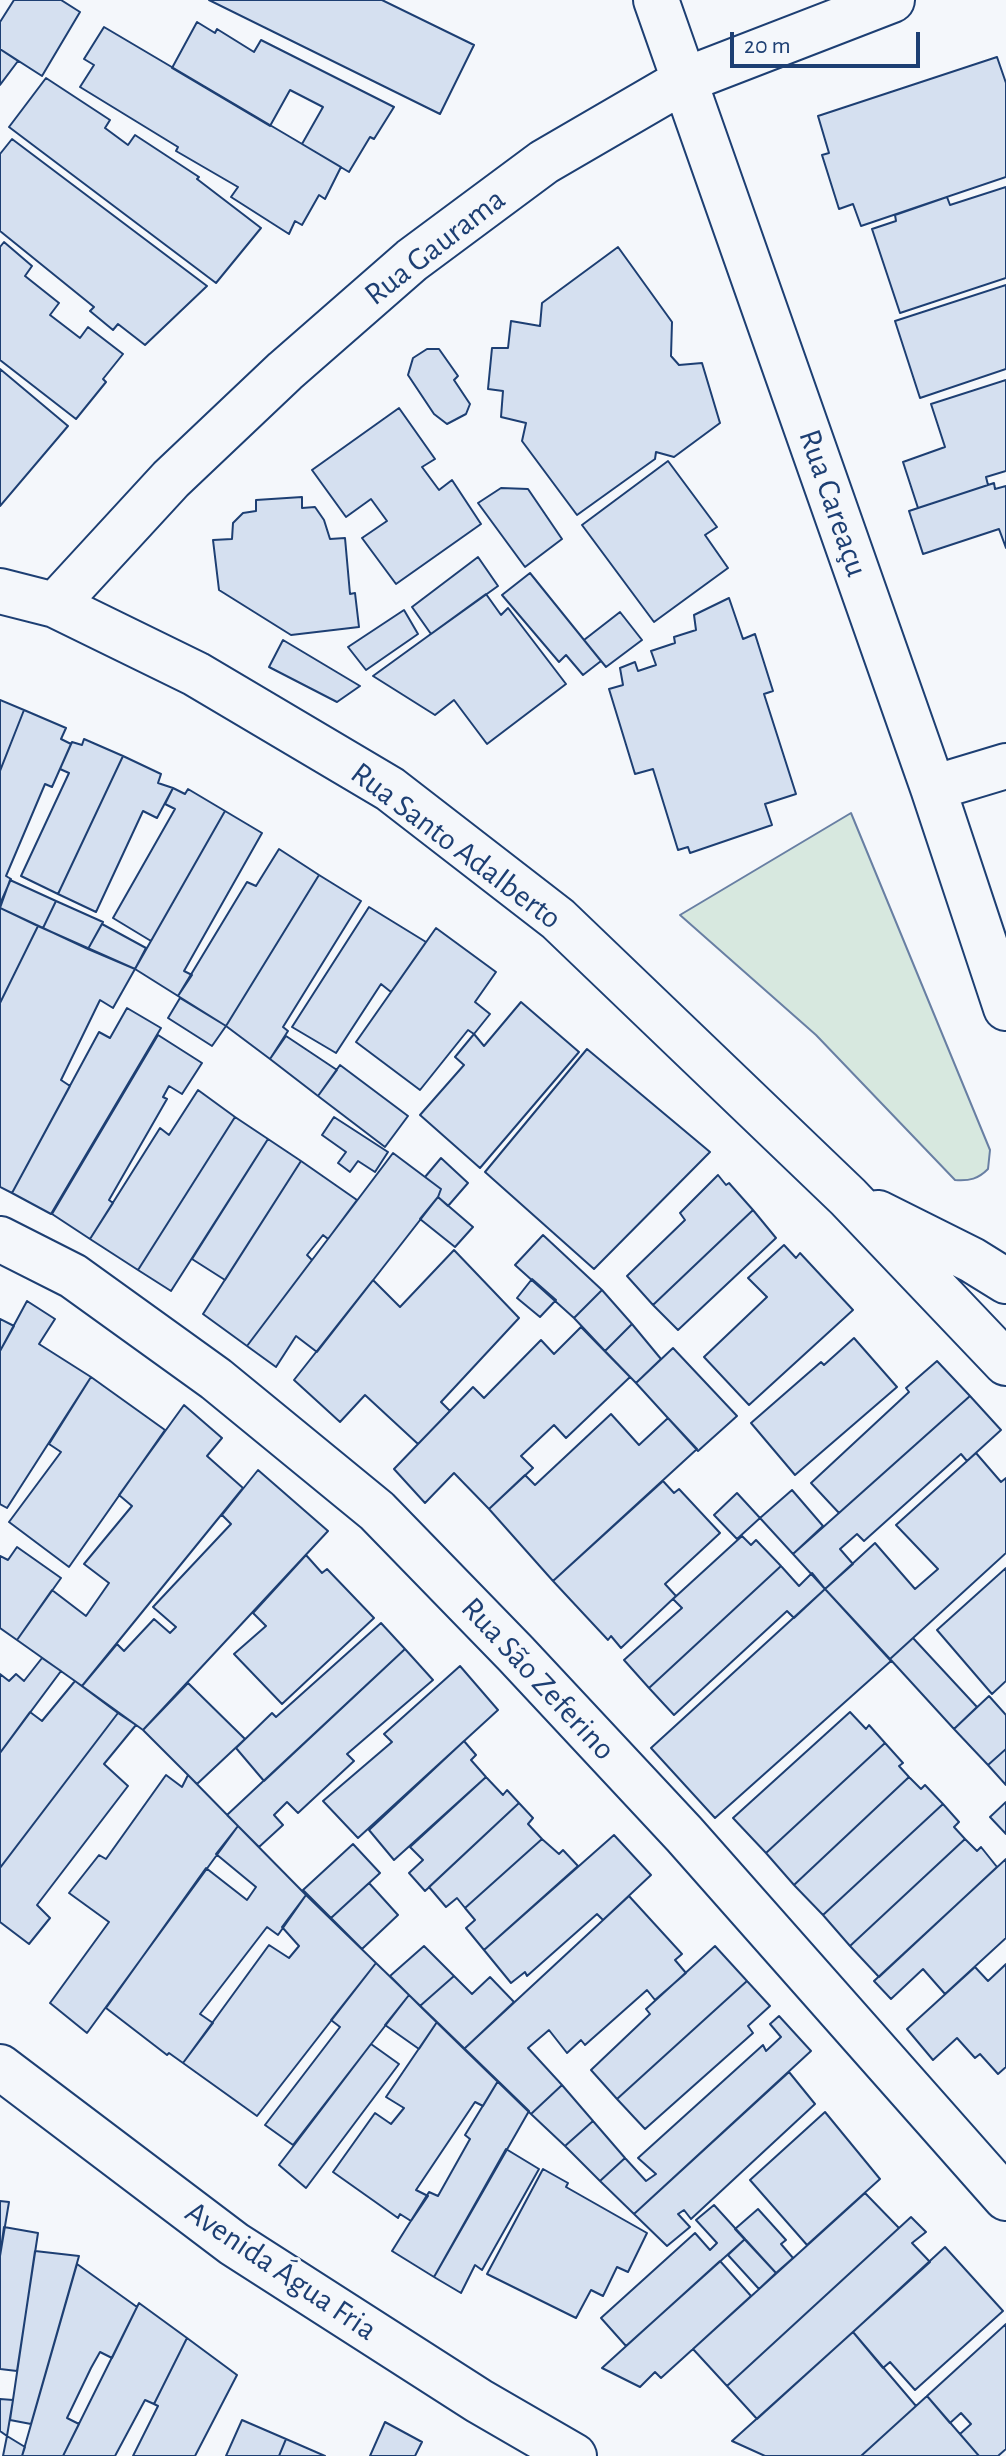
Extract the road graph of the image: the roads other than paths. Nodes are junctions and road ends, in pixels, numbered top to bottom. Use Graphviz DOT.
graph roads {
  1 [pos="656,0"];
  2 [pos="892,0"];
  3 [pos="685,80"];
  4 [pos="0,591"];
  5 [pos="55,605"];
  6 [pos="1006,766"];
  7 [pos="933,788"];
  8 [pos="1006,1008"];
  9 [pos="848,1197"];
  10 [pos="0,1239"];
  11 [pos="1006,1281"];
  12 [pos="1006,1363"];
  13 [pos="0,2067"];
  14 [pos="1006,2198"];
  15 [pos="574,2456"];
  1 -- 3 [label="street, Rua Careaçu"];
  2 -- 3 [label="street, Rua Gaurama"];
  3 -- 5 [label="street, Rua Gaurama"];
  3 -- 7 [label="street, Rua Careaçu"];
  4 -- 5 [label="street, Rua Santo Adalberto"];
  5 -- 9 [label="street, Rua Santo Adalberto"];
  6 -- 7 [label="street"];
  7 -- 8 [label="street, Rua Careaçu"];
  9 -- 11 [label="street, Rua Santo Adalberto"];
  9 -- 12 [label="street, Rua Santo Adalberto"];
  10 -- 14 [label="street, Rua São Zeferino"];
  13 -- 15 [label="street, Avenida Água Fria"];
}
